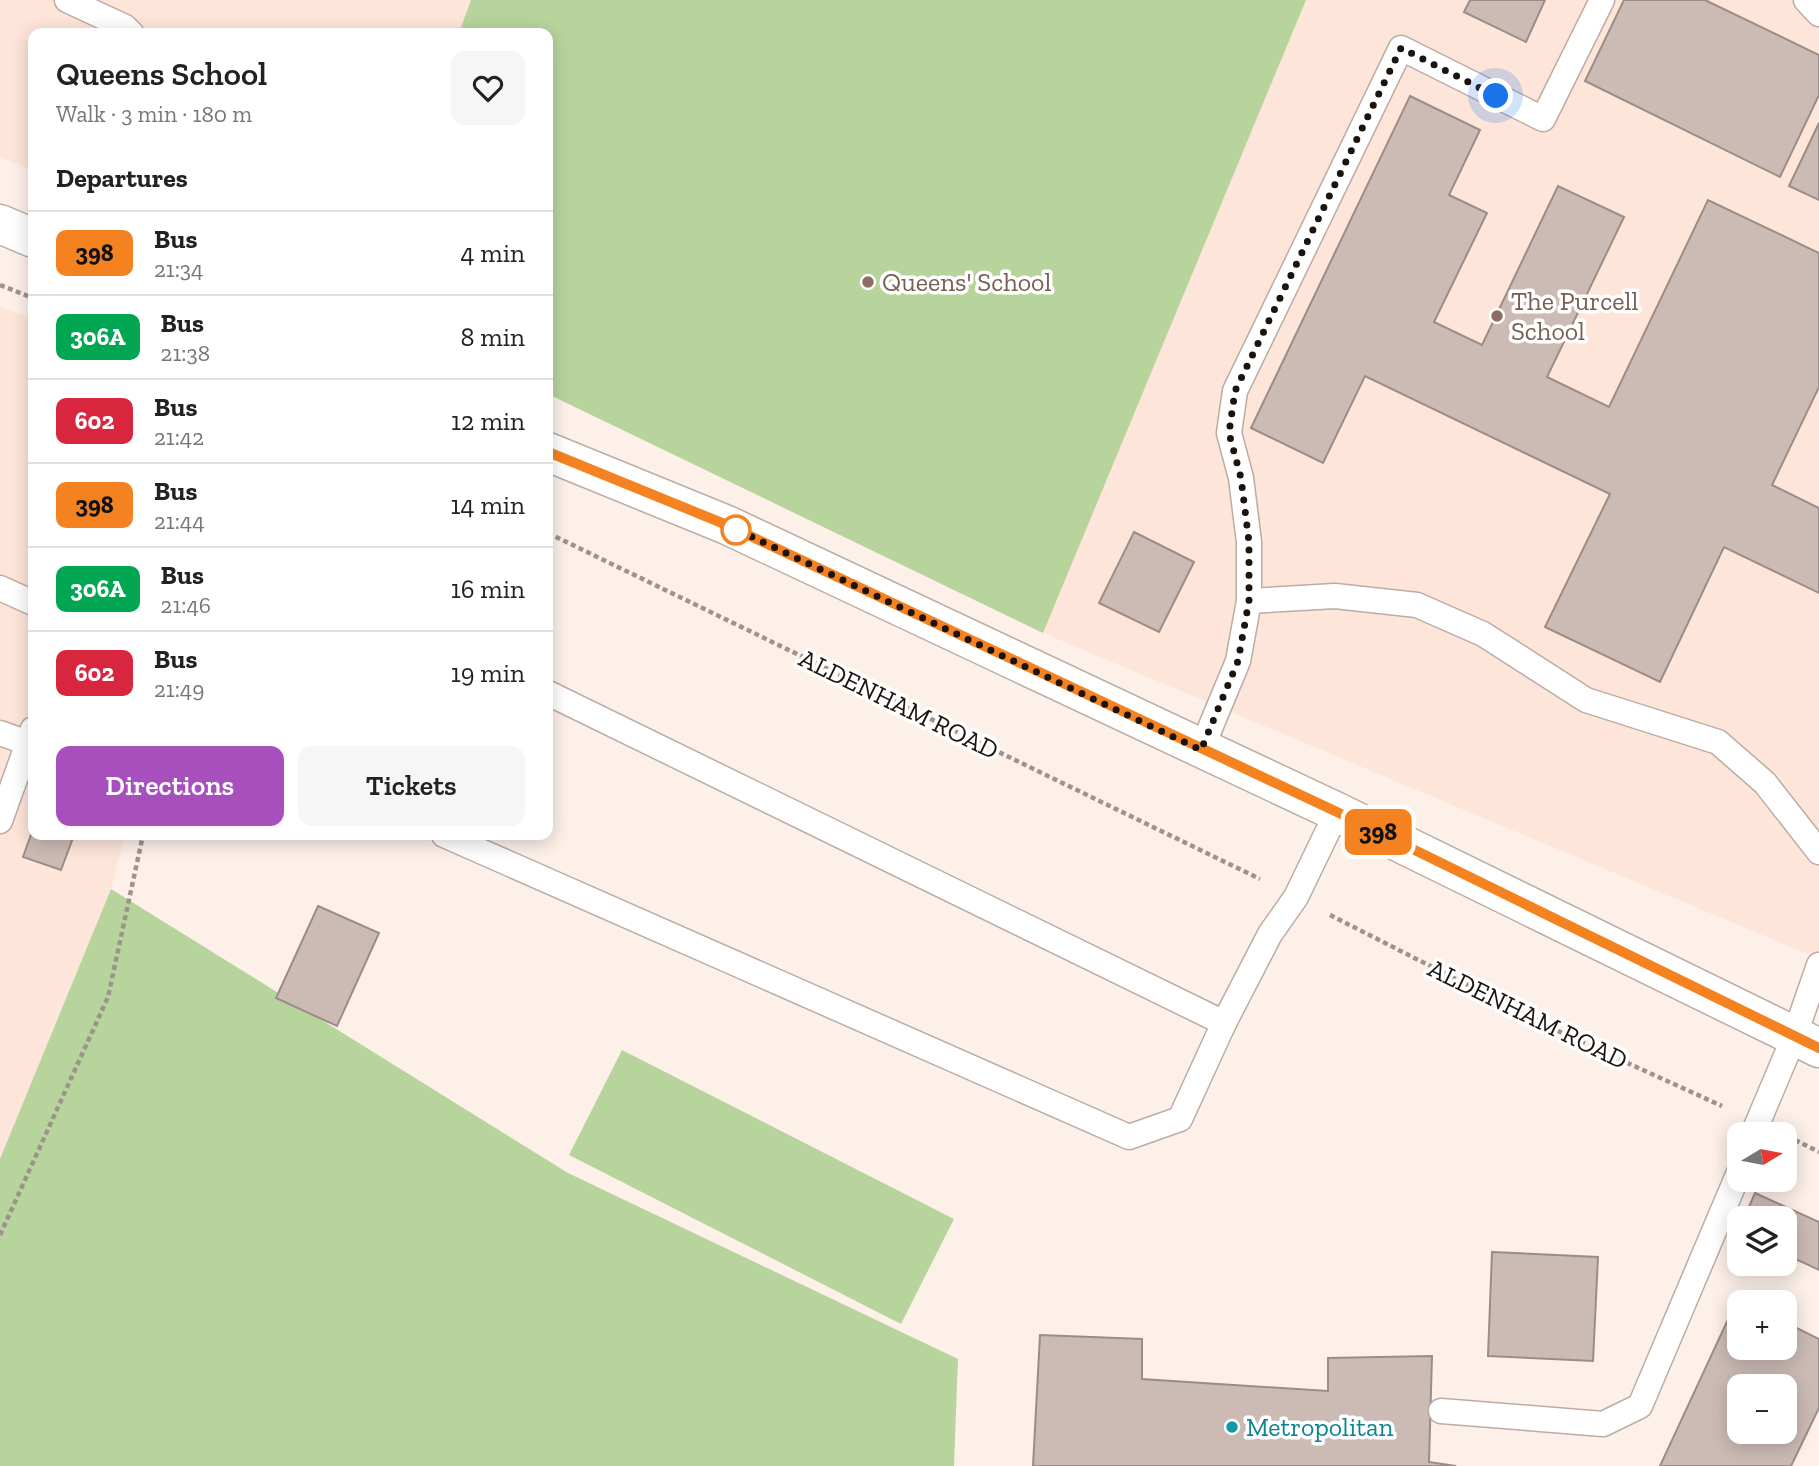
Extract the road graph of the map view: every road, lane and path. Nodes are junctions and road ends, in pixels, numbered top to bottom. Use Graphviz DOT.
graph roads {
  1 [pos="67,0"];
  2 [pos="1602,0"];
  3 [pos="1805,0"];
  4 [pos="1819,14"];
  5 [pos="126,28"];
  6 [pos="0,224"];
  7 [pos="28,236"];
  8 [pos="0,285"];
  9 [pos="28,296"];
  10 [pos="553,454"];
  11 [pos="553,535"];
  12 [pos="0,588"];
  13 [pos="28,601"];
  14 [pos="1249,601"];
  15 [pos="553,695"];
  16 [pos="0,733"];
  17 [pos="28,736"];
  18 [pos="28,744"];
  19 [pos="1201,750"];
  20 [pos="1337,812"];
  21 [pos="0,821"];
  22 [pos="142,840"];
  23 [pos="455,840"];
  24 [pos="1819,852"];
  25 [pos="1250,875"];
  26 [pos="1321,911"];
  27 [pos="1819,965"];
  28 [pos="1224,1023"];
  29 [pos="1807,1042"];
  30 [pos="1724,1107"];
  31 [pos="1760,1122"];
  32 [pos="1797,1141"];
  33 [pos="1819,1152"];
  34 [pos="1731,1192"];
  35 [pos="0,1235"];
  36 [pos="1441,1410"];
  1 -- 5 [label="lane"];
  2 -- 14 [label="lane"];
  3 -- 4 [label="lane"];
  6 -- 7 [label="main road"];
  8 -- 9 [label="path"];
  10 -- 19 [label="main road"];
  11 -- 25 [label="path, ALDENHAM ROAD"];
  12 -- 13 [label="lane"];
  14 -- 19 [label="lane"];
  14 -- 24 [label="lane"];
  15 -- 28 [label="lane"];
  16 -- 17 [label="lane"];
  18 -- 21 [label="lane"];
  19 -- 20 [label="main road"];
  20 -- 28 [label="lane"];
  20 -- 29 [label="main road"];
  22 -- 35 [label="path"];
  23 -- 28 [label="lane"];
  26 -- 30 [label="path, ALDENHAM ROAD"];
  27 -- 29 [label="lane"];
  29 -- 31 [label="lane"];
  32 -- 33 [label="path"];
  34 -- 36 [label="lane"];
}
